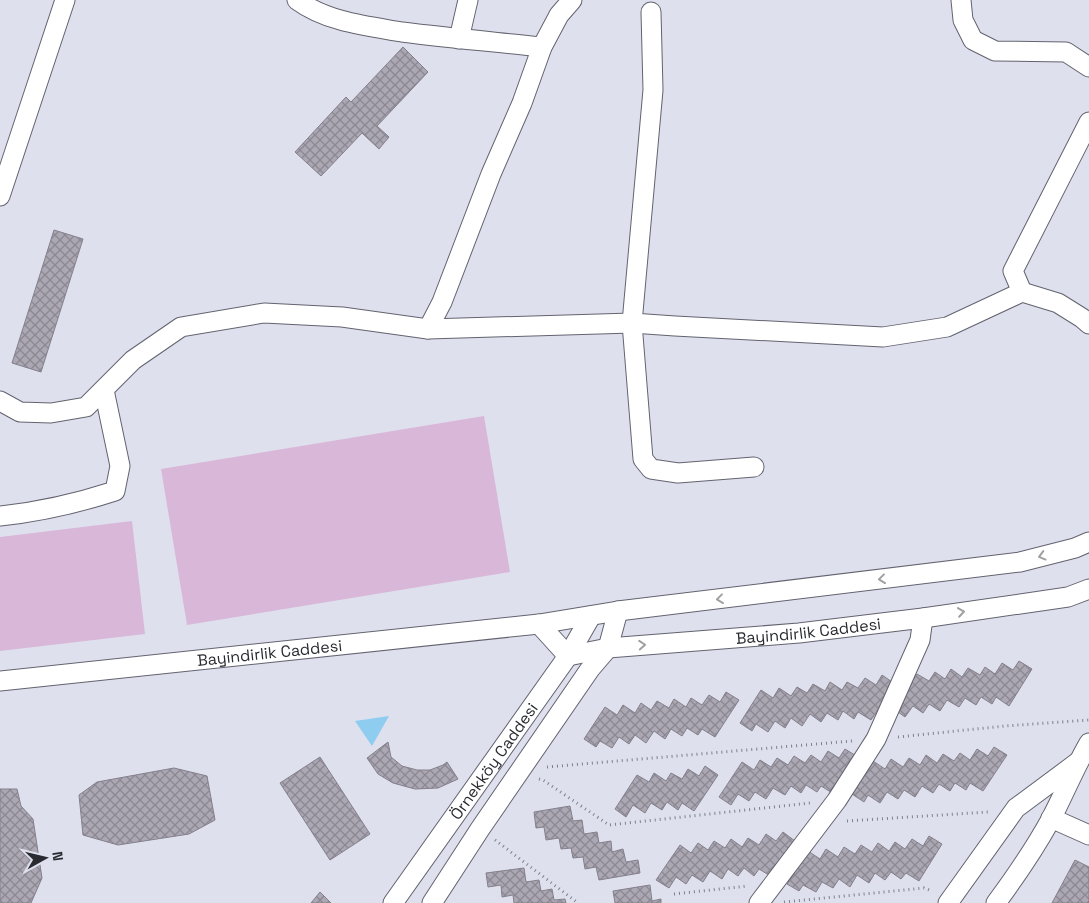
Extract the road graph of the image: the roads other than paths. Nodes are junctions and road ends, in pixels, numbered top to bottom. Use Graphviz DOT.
graph roads {
  1 [pos="65,0"];
  2 [pos="297,0"];
  3 [pos="468,0"];
  4 [pos="572,0"];
  5 [pos="961,0"];
  6 [pos="651,12"];
  7 [pos="458,39"];
  8 [pos="542,47"];
  9 [pos="1089,68"];
  10 [pos="1089,122"];
  11 [pos="0,196"];
  12 [pos="1022,292"];
  13 [pos="632,323"];
  14 [pos="1089,324"];
  15 [pos="428,329"];
  16 [pos="104,390"];
  17 [pos="0,400"];
  18 [pos="754,466"];
  19 [pos="0,516"];
  20 [pos="1089,542"];
  21 [pos="1089,589"];
  22 [pos="618,611"];
  23 [pos="591,616"];
  24 [pos="923,618"];
  25 [pos="539,624"];
  26 [pos="608,648"];
  27 [pos="568,656"];
  28 [pos="0,682"];
  29 [pos="1089,743"];
  30 [pos="1078,762"];
  31 [pos="1051,818"];
  32 [pos="1089,835"];
  33 [pos="949,901"];
  34 [pos="392,903"];
  35 [pos="432,903"];
  36 [pos="759,903"];
  37 [pos="996,903"];
  1 -- 11 [label="street"];
  2 -- 7 [label="street"];
  3 -- 7 [label="street"];
  4 -- 8 [label="street"];
  5 -- 9 [label="street"];
  6 -- 13 [label="street"];
  7 -- 8 [label="street"];
  8 -- 15 [label="street"];
  10 -- 12 [label="street"];
  12 -- 13 [label="street"];
  12 -- 14 [label="street"];
  13 -- 15 [label="street"];
  13 -- 18 [label="street"];
  15 -- 16 [label="street"];
  16 -- 17 [label="street"];
  16 -- 19 [label="street"];
  20 -- 22 [label="street, Bayindirlik Caddesi, one-way"];
  24 -- 21 [label="street, Bayindirlik Caddesi, one-way"];
  22 -- 23 [label="street, Bayindirlik Caddesi"];
  22 -- 26 [label="street, Örnekköy Caddesi"];
  23 -- 25 [label="street, Bayindirlik Caddesi"];
  23 -- 27 [label="street, Örnekköy Caddesi"];
  26 -- 24 [label="street, Bayindirlik Caddesi, one-way"];
  24 -- 36 [label="street"];
  25 -- 27 [label="street"];
  25 -- 28 [label="street, Bayindirlik Caddesi"];
  26 -- 27 [label="street, Bayindirlik Caddesi"];
  26 -- 35 [label="street, Örnekköy Caddesi"];
  27 -- 34 [label="street, Örnekköy Caddesi"];
  29 -- 30 [label="street"];
  30 -- 31 [label="street"];
  30 -- 33 [label="street"];
  31 -- 32 [label="street"];
  31 -- 37 [label="street"];
}
